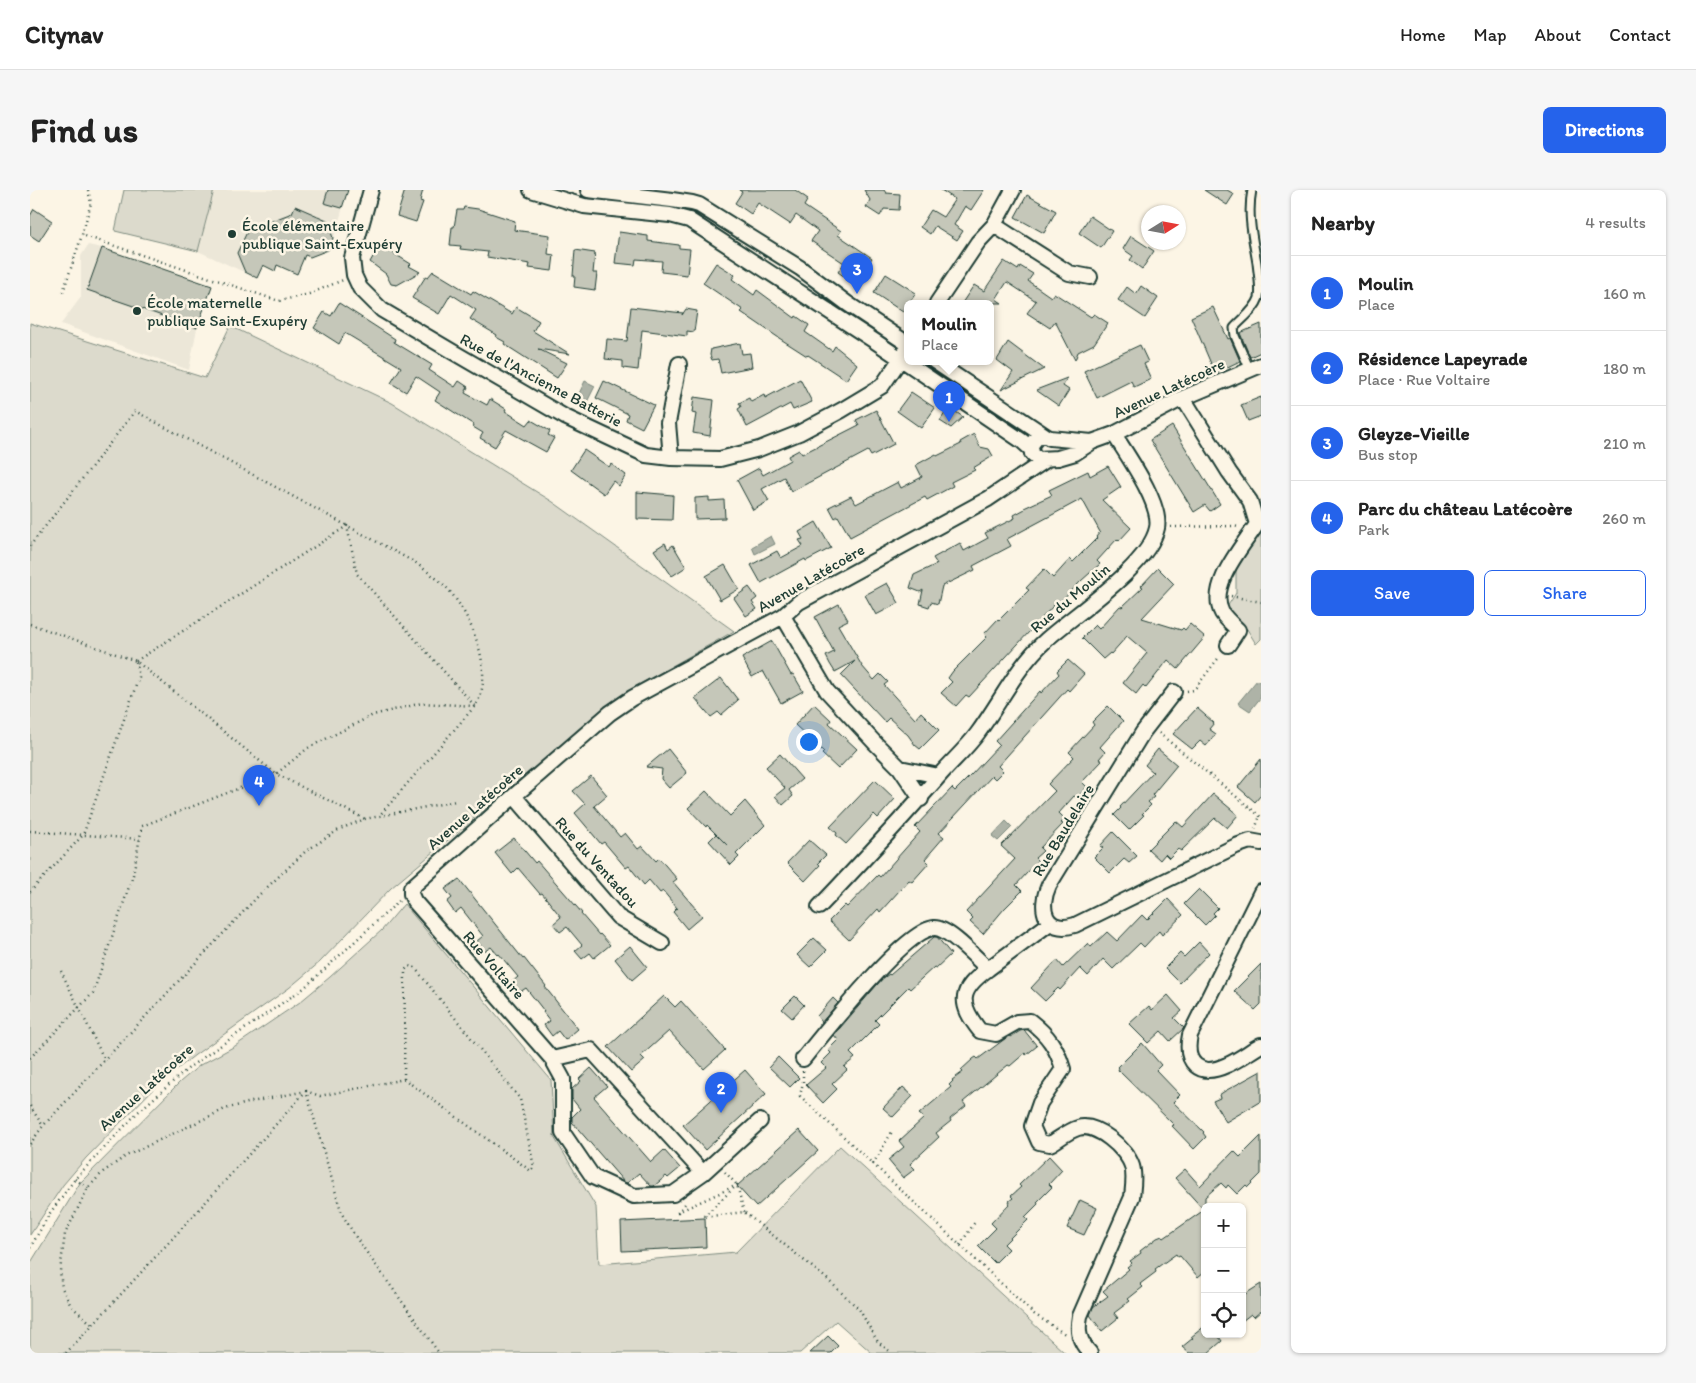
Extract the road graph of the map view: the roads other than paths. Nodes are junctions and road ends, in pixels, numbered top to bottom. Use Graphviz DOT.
graph roads {
  1 [pos="371,190"];
  2 [pos="532,190"];
  3 [pos="588,190"];
  4 [pos="1014,190"];
  5 [pos="1252,190"];
  6 [pos="693,196"];
  7 [pos="689,220"];
  8 [pos="994,225"];
  9 [pos="1090,277"];
  10 [pos="939,300"];
  11 [pos="904,348"];
  12 [pos="904,349"];
  13 [pos="904,353"];
  14 [pos="678,364"];
  15 [pos="925,365"];
  16 [pos="940,365"];
  17 [pos="1256,368"];
  18 [pos="1183,398"];
  19 [pos="1114,434"];
  20 [pos="1048,437"];
  21 [pos="1092,442"];
  22 [pos="1031,449"];
  23 [pos="671,458"];
  24 [pos="1047,459"];
  25 [pos="1015,480"];
  26 [pos="1257,508"];
  27 [pos="783,616"];
  28 [pos="1228,645"];
  29 [pos="1174,692"];
  30 [pos="900,768"];
  31 [pos="939,776"];
  32 [pos="514,796"];
  33 [pos="921,799"];
  34 [pos="1261,843"];
  35 [pos="1261,892"];
  36 [pos="411,894"];
  37 [pos="819,907"];
  38 [pos="1050,923"];
  39 [pos="662,943"];
  40 [pos="988,969"];
  41 [pos="1261,1045"];
  42 [pos="552,1059"];
  43 [pos="803,1059"];
  44 [pos="760,1121"];
  45 [pos="704,1173"];
  46 [pos="1087,1349"];
  1 -- 23 [label="street, Rue de l'Ancienne Batterie"];
  2 -- 7 [label="street"];
  3 -- 6 [label="street"];
  4 -- 8 [label="street"];
  5 -- 17 [label="lane"];
  6 -- 7 [label="street"];
  6 -- 11 [label="street"];
  7 -- 12 [label="street"];
  8 -- 9 [label="street"];
  8 -- 10 [label="street"];
  13 -- 23 [label="street, Rue de l'Ancienne Batterie"];
  14 -- 23 [label="street"];
  15 -- 22 [label="street"];
  16 -- 20 [label="street"];
  17 -- 18 [label="street, Avenue Latécoère"];
  18 -- 19 [label="street, Avenue Latécoère"];
  18 -- 26 [label="street"];
  19 -- 21 [label="street, Avenue Latécoère"];
  19 -- 31 [label="street, Rue du Moulin"];
  20 -- 21 [label="street, Avenue Latécoère"];
  20 -- 22 [label="street, Avenue Latécoère"];
  20 -- 24 [label="street"];
  21 -- 24 [label="street, Avenue Latécoère"];
  22 -- 24 [label="street"];
  22 -- 25 [label="street, Avenue Latécoère"];
  24 -- 25 [label="street, Avenue Latécoère"];
  25 -- 27 [label="street, Avenue Latécoère"];
  26 -- 28 [label="street"];
  27 -- 30 [label="street"];
  27 -- 32 [label="street, Avenue Latécoère"];
  29 -- 38 [label="street, Rue Baudelaire"];
  30 -- 31 [label="street"];
  30 -- 33 [label="street"];
  31 -- 33 [label="street, Rue du Moulin"];
  32 -- 36 [label="street, Avenue Latécoère"];
  32 -- 39 [label="street, Rue du Ventadou"];
  33 -- 37 [label="street, Rue du Moulin"];
  34 -- 38 [label="street"];
  35 -- 41 [label="street"];
  36 -- 42 [label="street, Rue Voltaire"];
  38 -- 40 [label="street"];
  40 -- 43 [label="street"];
  40 -- 46 [label="street"];
  42 -- 45 [label="street"];
  42 -- 45 [label="street, Rue Voltaire"];
  44 -- 45 [label="street, Rue Voltaire"];
}
